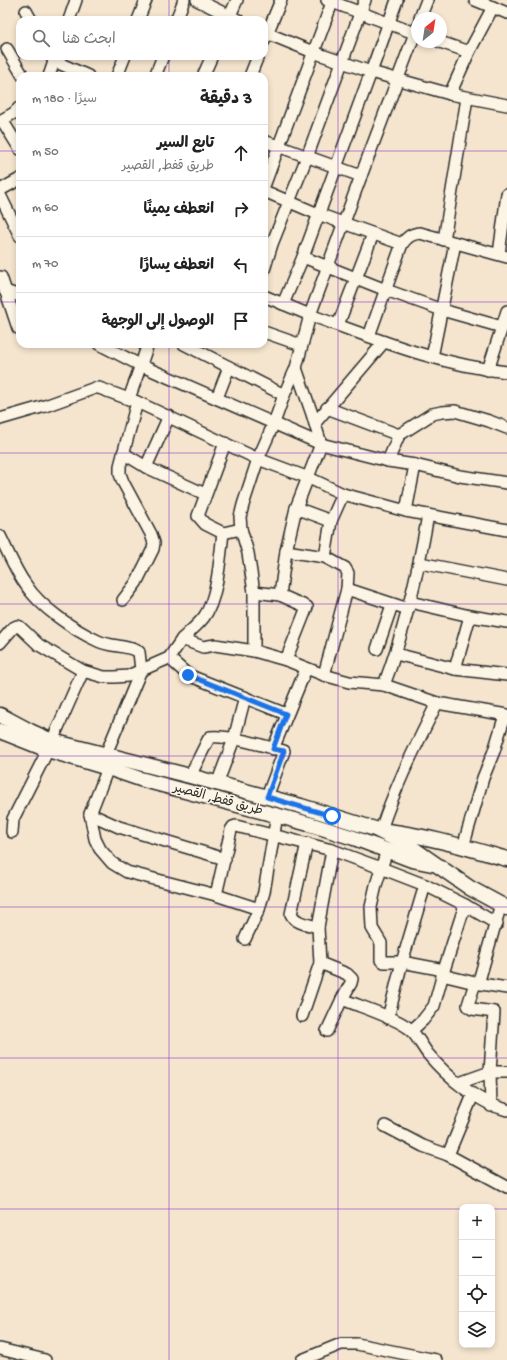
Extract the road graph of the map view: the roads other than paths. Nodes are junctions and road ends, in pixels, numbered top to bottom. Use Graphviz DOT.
graph roads {
  1 [pos="76,0"];
  2 [pos="146,0"];
  3 [pos="184,0"];
  4 [pos="198,0"];
  5 [pos="237,0"];
  6 [pos="281,0"];
  7 [pos="365,0"];
  8 [pos="397,0"];
  9 [pos="427,0"];
  10 [pos="475,0"];
  11 [pos="331,1"];
  12 [pos="500,7"];
  13 [pos="361,12"];
  14 [pos="422,12"];
  15 [pos="70,16"];
  16 [pos="140,16"];
  17 [pos="178,16"];
  18 [pos="227,16"];
  19 [pos="233,16"];
  20 [pos="389,23"];
  21 [pos="268,28"];
  22 [pos="411,30"];
  23 [pos="268,36"];
  24 [pos="447,44"];
  25 [pos="411,45"];
  26 [pos="7,48"];
  27 [pos="313,52"];
  28 [pos="468,52"];
  29 [pos="53,60"];
  30 [pos="58,60"];
  31 [pos="123,60"];
  32 [pos="161,60"];
  33 [pos="210,60"];
  34 [pos="256,60"];
  35 [pos="342,62"];
  36 [pos="21,72"];
  37 [pos="50,72"];
  38 [pos="80,72"];
  39 [pos="119,72"];
  40 [pos="157,72"];
  41 [pos="205,72"];
  42 [pos="252,72"];
  43 [pos="371,72"];
  44 [pos="398,80"];
  45 [pos="450,94"];
  46 [pos="467,98"];
  47 [pos="507,105"];
  48 [pos="16,110"];
  49 [pos="1,121"];
  50 [pos="268,142"];
  51 [pos="16,143"];
  52 [pos="278,146"];
  53 [pos="307,157"];
  54 [pos="336,168"];
  55 [pos="268,175"];
  56 [pos="361,176"];
  57 [pos="16,181"];
  58 [pos="0,190"];
  59 [pos="268,193"];
  60 [pos="0,194"];
  61 [pos="507,194"];
  62 [pos="289,202"];
  63 [pos="318,214"];
  64 [pos="344,224"];
  65 [pos="16,228"];
  66 [pos="373,234"];
  67 [pos="444,240"];
  68 [pos="268,242"];
  69 [pos="455,243"];
  70 [pos="402,244"];
  71 [pos="503,256"];
  72 [pos="303,257"];
  73 [pos="328,266"];
  74 [pos="0,278"];
  75 [pos="357,278"];
  76 [pos="386,290"];
  77 [pos="6,291"];
  78 [pos="16,295"];
  79 [pos="268,298"];
  80 [pos="284,304"];
  81 [pos="442,310"];
  82 [pos="507,311"];
  83 [pos="310,315"];
  84 [pos="16,322"];
  85 [pos="338,325"];
  86 [pos="502,327"];
  87 [pos="268,334"];
  88 [pos="369,336"];
  89 [pos="384,342"];
  90 [pos="301,346"];
  91 [pos="107,348"];
  92 [pos="146,348"];
  93 [pos="192,348"];
  94 [pos="432,357"];
  95 [pos="140,365"];
  96 [pos="229,367"];
  97 [pos="296,368"];
  98 [pos="488,370"];
  99 [pos="507,372"];
  100 [pos="284,395"];
  101 [pos="217,398"];
  102 [pos="133,400"];
  103 [pos="327,408"];
  104 [pos="169,416"];
  105 [pos="0,419"];
  106 [pos="274,423"];
  107 [pos="315,423"];
  108 [pos="507,428"];
  109 [pos="399,435"];
  110 [pos="224,443"];
  111 [pos="321,444"];
  112 [pos="123,453"];
  113 [pos="258,459"];
  114 [pos="388,461"];
  115 [pos="415,465"];
  116 [pos="146,467"];
  117 [pos="309,478"];
  118 [pos="507,483"];
  119 [pos="205,494"];
  120 [pos="343,494"];
  121 [pos="296,508"];
  122 [pos="406,511"];
  123 [pos="428,515"];
  124 [pos="331,521"];
  125 [pos="241,529"];
  126 [pos="507,530"];
  127 [pos="223,533"];
  128 [pos="0,536"];
  129 [pos="286,552"];
  130 [pos="325,557"];
  131 [pos="420,563"];
  132 [pos="507,580"];
  133 [pos="347,589"];
  134 [pos="254,592"];
  135 [pos="280,595"];
  136 [pos="123,600"];
  137 [pos="392,605"];
  138 [pos="409,606"];
  139 [pos="470,616"];
  140 [pos="507,622"];
  141 [pos="182,639"];
  142 [pos="0,643"];
  143 [pos="377,649"];
  144 [pos="254,652"];
  145 [pos="396,654"];
  146 [pos="169,658"];
  147 [pos="286,660"];
  148 [pos="306,669"];
  149 [pos="455,669"];
  150 [pos="83,670"];
  151 [pos="141,670"];
  152 [pos="324,675"];
  153 [pos="507,675"];
  154 [pos="384,685"];
  155 [pos="245,697"];
  156 [pos="437,703"];
  157 [pos="286,714"];
  158 [pos="0,715"];
  159 [pos="506,715"];
  160 [pos="0,731"];
  161 [pos="234,739"];
  162 [pos="50,745"];
  163 [pos="273,749"];
  164 [pos="107,761"];
  165 [pos="190,776"];
  166 [pos="217,784"];
  167 [pos="267,797"];
  168 [pos="90,814"];
  169 [pos="277,815"];
  170 [pos="378,830"];
  171 [pos="12,832"];
  172 [pos="274,835"];
  173 [pos="307,843"];
  174 [pos="463,847"];
  175 [pos="332,850"];
  176 [pos="388,850"];
  177 [pos="225,859"];
  178 [pos="507,859"];
  179 [pos="438,866"];
  180 [pos="382,868"];
  181 [pos="425,885"];
  182 [pos="216,895"];
  183 [pos="465,905"];
  184 [pos="504,906"];
  185 [pos="258,909"];
  186 [pos="497,924"];
  187 [pos="318,927"];
  188 [pos="245,939"];
  189 [pos="402,962"];
  190 [pos="320,963"];
  191 [pos="443,972"];
  192 [pos="476,984"];
  193 [pos="507,988"];
  194 [pos="342,999"];
  195 [pos="302,1016"];
  196 [pos="388,1018"];
  197 [pos="411,1030"];
  198 [pos="327,1031"];
  199 [pos="490,1072"];
  200 [pos="507,1072"];
  201 [pos="459,1083"];
  202 [pos="474,1095"];
  203 [pos="491,1106"];
  204 [pos="507,1110"];
  205 [pos="384,1126"];
  206 [pos="448,1155"];
  207 [pos="507,1187"];
  208 [pos="0,1349"];
  209 [pos="420,1359"];
  210 [pos="44,1360"];
  211 [pos="302,1360"];
  212 [pos="436,1360"];
  1 -- 15 [label="street"];
  2 -- 16 [label="street"];
  3 -- 17 [label="street"];
  4 -- 18 [label="street"];
  5 -- 19 [label="street"];
  6 -- 21 [label="street"];
  7 -- 13 [label="street"];
  8 -- 20 [label="street"];
  9 -- 14 [label="street"];
  10 -- 12 [label="street"];
  11 -- 13 [label="street"];
  11 -- 27 [label="street"];
  12 -- 28 [label="street"];
  13 -- 20 [label="street"];
  13 -- 35 [label="street"];
  20 -- 22 [label="street"];
  20 -- 43 [label="street"];
  23 -- 27 [label="street"];
  24 -- 28 [label="street"];
  25 -- 44 [label="street"];
  26 -- 36 [label="street"];
  27 -- 35 [label="street"];
  27 -- 52 [label="street"];
  28 -- 45 [label="street"];
  29 -- 37 [label="street"];
  30 -- 38 [label="street"];
  31 -- 39 [label="street"];
  32 -- 40 [label="street"];
  33 -- 41 [label="street"];
  34 -- 42 [label="street"];
  35 -- 43 [label="street"];
  35 -- 53 [label="street"];
  43 -- 44 [label="street"];
  43 -- 54 [label="street"];
  44 -- 45 [label="street"];
  44 -- 56 [label="street"];
  45 -- 46 [label="street"];
  46 -- 47 [label="street"];
  46 -- 67 [label="street"];
  48 -- 49 [label="street"];
  49 -- 51 [label="street"];
  50 -- 52 [label="street"];
  52 -- 53 [label="street"];
  52 -- 55 [label="street"];
  53 -- 54 [label="street"];
  53 -- 62 [label="street"];
  54 -- 56 [label="street"];
  54 -- 63 [label="street"];
  56 -- 64 [label="street"];
  57 -- 58 [label="street"];
  59 -- 62 [label="street"];
  60 -- 65 [label="street"];
  61 -- 71 [label="street"];
  62 -- 63 [label="street"];
  62 -- 68 [label="street"];
  63 -- 64 [label="street"];
  63 -- 72 [label="street"];
  64 -- 66 [label="street"];
  64 -- 73 [label="street"];
  66 -- 70 [label="street"];
  66 -- 75 [label="street"];
  67 -- 69 [label="street"];
  67 -- 70 [label="street"];
  69 -- 71 [label="street"];
  69 -- 81 [label="street"];
  70 -- 76 [label="street"];
  72 -- 73 [label="street"];
  72 -- 80 [label="street"];
  73 -- 75 [label="street"];
  73 -- 83 [label="street"];
  74 -- 77 [label="street"];
  75 -- 76 [label="street"];
  75 -- 85 [label="street"];
  76 -- 81 [label="street"];
  76 -- 88 [label="street"];
  77 -- 78 [label="street"];
  77 -- 84 [label="street"];
  79 -- 80 [label="street"];
  80 -- 83 [label="street"];
  81 -- 86 [label="street"];
  81 -- 94 [label="street"];
  82 -- 86 [label="street"];
  83 -- 85 [label="street"];
  83 -- 90 [label="street"];
  85 -- 88 [label="street"];
  86 -- 98 [label="street"];
  87 -- 90 [label="street"];
  88 -- 89 [label="street"];
  89 -- 94 [label="street"];
  89 -- 103 [label="street"];
  90 -- 97 [label="street"];
  91 -- 95 [label="street"];
  92 -- 95 [label="street"];
  93 -- 96 [label="street"];
  94 -- 98 [label="street"];
  95 -- 101 [label="street"];
  95 -- 102 [label="street"];
  96 -- 100 [label="street"];
  96 -- 101 [label="street"];
  97 -- 100 [label="street"];
  97 -- 107 [label="street"];
  98 -- 99 [label="street"];
  100 -- 106 [label="street"];
  101 -- 106 [label="street"];
  102 -- 104 [label="street"];
  102 -- 105 [label="street"];
  102 -- 112 [label="street"];
  103 -- 107 [label="street"];
  103 -- 109 [label="street"];
  104 -- 110 [label="street"];
  104 -- 116 [label="street"];
  106 -- 111 [label="street"];
  106 -- 113 [label="street"];
  107 -- 111 [label="street"];
  108 -- 109 [label="street"];
  109 -- 114 [label="street"];
  110 -- 113 [label="street"];
  110 -- 119 [label="street"];
  111 -- 114 [label="street"];
  111 -- 117 [label="street"];
  112 -- 116 [label="street"];
  112 -- 136 [label="street"];
  113 -- 117 [label="street"];
  113 -- 125 [label="street"];
  114 -- 115 [label="street"];
  115 -- 118 [label="street"];
  115 -- 122 [label="street"];
  116 -- 119 [label="street"];
  117 -- 120 [label="street"];
  117 -- 121 [label="street"];
  119 -- 127 [label="street"];
  120 -- 122 [label="street"];
  120 -- 124 [label="street"];
  121 -- 124 [label="street"];
  121 -- 129 [label="street"];
  122 -- 123 [label="street"];
  123 -- 126 [label="street"];
  123 -- 131 [label="street"];
  124 -- 130 [label="street"];
  125 -- 127 [label="street"];
  125 -- 134 [label="street"];
  127 -- 141 [label="street"];
  128 -- 151 [label="street"];
  129 -- 130 [label="street"];
  129 -- 135 [label="street"];
  130 -- 133 [label="street"];
  131 -- 132 [label="street"];
  131 -- 138 [label="street"];
  133 -- 137 [label="street"];
  133 -- 152 [label="street"];
  134 -- 135 [label="street"];
  134 -- 144 [label="street"];
  135 -- 147 [label="street"];
  137 -- 138 [label="street"];
  137 -- 143 [label="street"];
  138 -- 139 [label="street"];
  138 -- 145 [label="street"];
  139 -- 140 [label="street"];
  139 -- 149 [label="street"];
  141 -- 144 [label="street"];
  141 -- 146 [label="street"];
  142 -- 150 [label="street"];
  144 -- 147 [label="street"];
  145 -- 149 [label="street"];
  145 -- 154 [label="street"];
  146 -- 151 [label="street"];
  146 -- 155 [label="street"];
  147 -- 148 [label="street"];
  148 -- 152 [label="street"];
  148 -- 157 [label="street"];
  149 -- 153 [label="street"];
  150 -- 151 [label="street"];
  150 -- 162 [label="street"];
  151 -- 164 [label="street"];
  152 -- 154 [label="street"];
  154 -- 156 [label="street"];
  155 -- 157 [label="street"];
  155 -- 161 [label="street"];
  156 -- 159 [label="street"];
  156 -- 170 [label="street"];
  157 -- 163 [label="street"];
  158 -- 162 [label="main road, طريق قفط, القصير"];
  159 -- 174 [label="street"];
  160 -- 162 [label="main road, طريق قفط, القصير"];
  161 -- 163 [label="street"];
  161 -- 165 [label="street"];
  161 -- 166 [label="street"];
  162 -- 164 [label="main road, طريق قفط, القصير"];
  162 -- 171 [label="street"];
  163 -- 167 [label="street"];
  164 -- 165 [label="main road, طريق قفط, القصير"];
  164 -- 168 [label="street"];
  164 -- 169 [label="main road, طريق قفط, القصير"];
  165 -- 166 [label="main road, طريق قفط, القصير"];
  166 -- 167 [label="main road, طريق قفط, القصير"];
  167 -- 170 [label="main road, طريق قفط, القصير"];
  168 -- 177 [label="street"];
  168 -- 182 [label="street"];
  169 -- 172 [label="street"];
  169 -- 176 [label="main road, طريق قفط, القصير"];
  170 -- 174 [label="main road, طريق قفط, القصير"];
  170 -- 179 [label="main road, طريق قفط, القصير"];
  172 -- 173 [label="street"];
  172 -- 177 [label="street"];
  172 -- 185 [label="street"];
  173 -- 175 [label="street"];
  173 -- 187 [label="street"];
  174 -- 178 [label="main road, طريق قفط, القصير"];
  175 -- 180 [label="street"];
  175 -- 187 [label="street"];
  176 -- 179 [label="main road, طريق قفط, القصير"];
  176 -- 180 [label="street"];
  177 -- 182 [label="street"];
  179 -- 184 [label="main road, طريق قفط, القصير"];
  180 -- 181 [label="street"];
  180 -- 189 [label="street"];
  181 -- 183 [label="street"];
  181 -- 189 [label="street"];
  182 -- 185 [label="street"];
  183 -- 186 [label="street"];
  183 -- 191 [label="street"];
  184 -- 186 [label="street"];
  185 -- 188 [label="street"];
  186 -- 192 [label="street"];
  187 -- 190 [label="street"];
  189 -- 191 [label="street"];
  189 -- 196 [label="street"];
  190 -- 194 [label="street"];
  190 -- 195 [label="street"];
  191 -- 192 [label="street"];
  191 -- 197 [label="street"];
  192 -- 193 [label="street"];
  192 -- 199 [label="street"];
  194 -- 196 [label="street"];
  194 -- 198 [label="street"];
  196 -- 197 [label="street"];
  197 -- 201 [label="street"];
  199 -- 200 [label="street"];
  199 -- 201 [label="street"];
  199 -- 203 [label="street"];
  201 -- 202 [label="street"];
  202 -- 203 [label="street"];
  202 -- 206 [label="street"];
  203 -- 204 [label="street"];
  205 -- 206 [label="street"];
  206 -- 207 [label="street"];
  208 -- 210 [label="street"];
  209 -- 211 [label="street"];
  209 -- 212 [label="street"];
}
